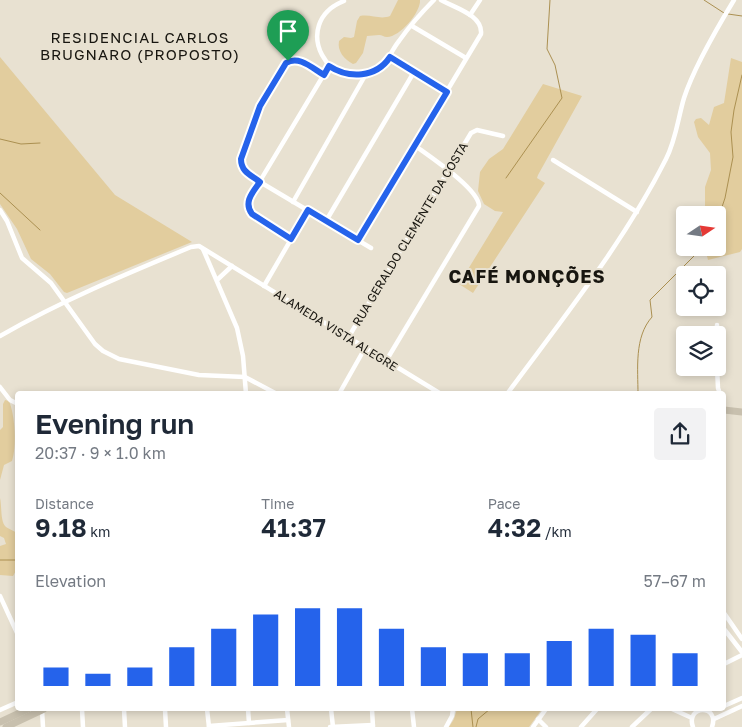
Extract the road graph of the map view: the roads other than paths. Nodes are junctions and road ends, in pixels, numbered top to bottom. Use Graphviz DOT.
graph roads {
  1 [pos="434,0"];
  2 [pos="441,0"];
  3 [pos="480,0"];
  4 [pos="734,0"];
  5 [pos="344,1"];
  6 [pos="470,15"];
  7 [pos="412,26"];
  8 [pos="390,57"];
  9 [pos="466,58"];
  10 [pos="329,66"];
  11 [pos="414,72"];
  12 [pos="366,74"];
  13 [pos="324,75"];
  14 [pos="447,92"];
  15 [pos="503,136"];
  16 [pos="414,145"];
  17 [pos="553,160"];
  18 [pos="450,170"];
  19 [pos="260,182"];
  20 [pos="293,202"];
  21 [pos="0,210"];
  22 [pos="308,210"];
  23 [pos="637,212"];
  24 [pos="326,221"];
  25 [pos="291,239"];
  26 [pos="358,240"];
  27 [pos="371,248"];
  28 [pos="203,249"];
  29 [pos="232,266"];
  30 [pos="217,280"];
  31 [pos="264,286"];
  32 [pos="65,301"];
  33 [pos="0,336"];
  34 [pos="348,338"];
  35 [pos="365,348"];
  36 [pos="386,362"];
  37 [pos="245,376"];
  38 [pos="717,376"];
  39 [pos="0,387"];
  40 [pos="246,391"];
  41 [pos="272,391"];
  42 [pos="341,391"];
  43 [pos="436,391"];
  44 [pos="509,391"];
  45 [pos="719,391"];
  46 [pos="15,402"];
  47 [pos="726,409"];
  48 [pos="742,412"];
  49 [pos="0,596"];
  50 [pos="726,620"];
  51 [pos="15,628"];
  52 [pos="726,632"];
  53 [pos="742,639"];
  54 [pos="742,653"];
  55 [pos="726,663"];
  56 [pos="742,698"];
  57 [pos="15,703"];
  58 [pos="726,705"];
  59 [pos="742,706"];
  60 [pos="0,709"];
  61 [pos="24,711"];
  62 [pos="37,711"];
  63 [pos="43,711"];
  64 [pos="82,711"];
  65 [pos="124,711"];
  66 [pos="165,711"];
  67 [pos="207,711"];
  68 [pos="248,711"];
  69 [pos="287,711"];
  70 [pos="332,711"];
  71 [pos="372,711"];
  72 [pos="412,711"];
  73 [pos="453,711"];
  74 [pos="544,711"];
  75 [pos="595,711"];
  76 [pos="649,711"];
  77 [pos="675,711"];
  78 [pos="699,711"];
  79 [pos="709,712"];
  80 [pos="538,719"];
  81 [pos="714,719"];
  82 [pos="288,720"];
  83 [pos="3,723"];
  84 [pos="249,723"];
  85 [pos="691,724"];
  86 [pos="373,726"];
  87 [pos="43,727"];
  88 [pos="84,727"];
  89 [pos="125,727"];
  90 [pos="166,727"];
  91 [pos="209,727"];
  92 [pos="289,727"];
  93 [pos="332,727"];
  94 [pos="414,727"];
  95 [pos="446,727"];
  96 [pos="533,727"];
  97 [pos="546,727"];
  98 [pos="581,727"];
  99 [pos="632,727"];
  100 [pos="713,727"];
  1 -- 7 [label="street"];
  2 -- 6 [label="street"];
  3 -- 6 [label="street"];
  4 -- 23 [label="street"];
  5 -- 10 [label="street"];
  6 -- 9 [label="street"];
  7 -- 8 [label="street"];
  7 -- 9 [label="street"];
  8 -- 11 [label="street"];
  8 -- 12 [label="street"];
  9 -- 14 [label="street"];
  10 -- 12 [label="street"];
  10 -- 13 [label="street"];
  11 -- 14 [label="street"];
  11 -- 24 [label="street"];
  12 -- 20 [label="street"];
  13 -- 19 [label="street"];
  13 -- 19 [label="street"];
  14 -- 16 [label="street"];
  15 -- 18 [label="street, RUA GERALDO CLEMENTE DA COSTA"];
  16 -- 18 [label="street"];
  16 -- 26 [label="street"];
  17 -- 23 [label="street"];
  18 -- 34 [label="street, RUA GERALDO CLEMENTE DA COSTA"];
  18 -- 36 [label="street"];
  19 -- 20 [label="street"];
  19 -- 25 [label="street"];
  20 -- 22 [label="street"];
  21 -- 32 [label="street"];
  22 -- 24 [label="street"];
  22 -- 25 [label="street"];
  23 -- 44 [label="street"];
  24 -- 26 [label="street"];
  25 -- 31 [label="street"];
  26 -- 27 [label="street"];
  28 -- 29 [label="street, ALAMEDA VISTA ALEGRE"];
  28 -- 30 [label="street"];
  28 -- 32 [label="street"];
  29 -- 30 [label="street"];
  29 -- 31 [label="street, ALAMEDA VISTA ALEGRE"];
  30 -- 37 [label="street"];
  31 -- 34 [label="street, ALAMEDA VISTA ALEGRE"];
  32 -- 33 [label="street"];
  32 -- 37 [label="street"];
  34 -- 35 [label="street, ALAMEDA VISTA ALEGRE"];
  35 -- 36 [label="street, ALAMEDA VISTA ALEGRE"];
  35 -- 42 [label="street"];
  36 -- 43 [label="street, ALAMEDA VISTA ALEGRE"];
  37 -- 40 [label="street"];
  37 -- 41 [label="street"];
  38 -- 45 [label="street"];
  39 -- 46 [label="street"];
  47 -- 48 [label="main road"];
  49 -- 51 [label="street"];
  50 -- 53 [label="street"];
  52 -- 54 [label="street"];
  54 -- 55 [label="street"];
  56 -- 58 [label="street"];
  57 -- 60 [label="street"];
  59 -- 81 [label="street"];
  60 -- 83 [label="street"];
  61 -- 83 [label="main road"];
  62 -- 83 [label="main road"];
  63 -- 87 [label="street"];
  64 -- 88 [label="street"];
  65 -- 89 [label="street"];
  66 -- 90 [label="street"];
  67 -- 91 [label="street"];
  68 -- 84 [label="street"];
  69 -- 82 [label="street"];
  70 -- 93 [label="street"];
  71 -- 86 [label="street"];
  72 -- 94 [label="street"];
  73 -- 95 [label="street"];
  74 -- 80 [label="street"];
  75 -- 98 [label="street"];
  76 -- 99 [label="street"];
  77 -- 85 [label="street"];
  78 -- 85 [label="street"];
  79 -- 81 [label="street"];
  80 -- 96 [label="street"];
  80 -- 97 [label="street"];
  81 -- 100 [label="street"];
  82 -- 84 [label="street"];
  82 -- 92 [label="street"];
  84 -- 91 [label="street"];
  86 -- 93 [label="street"];
}
